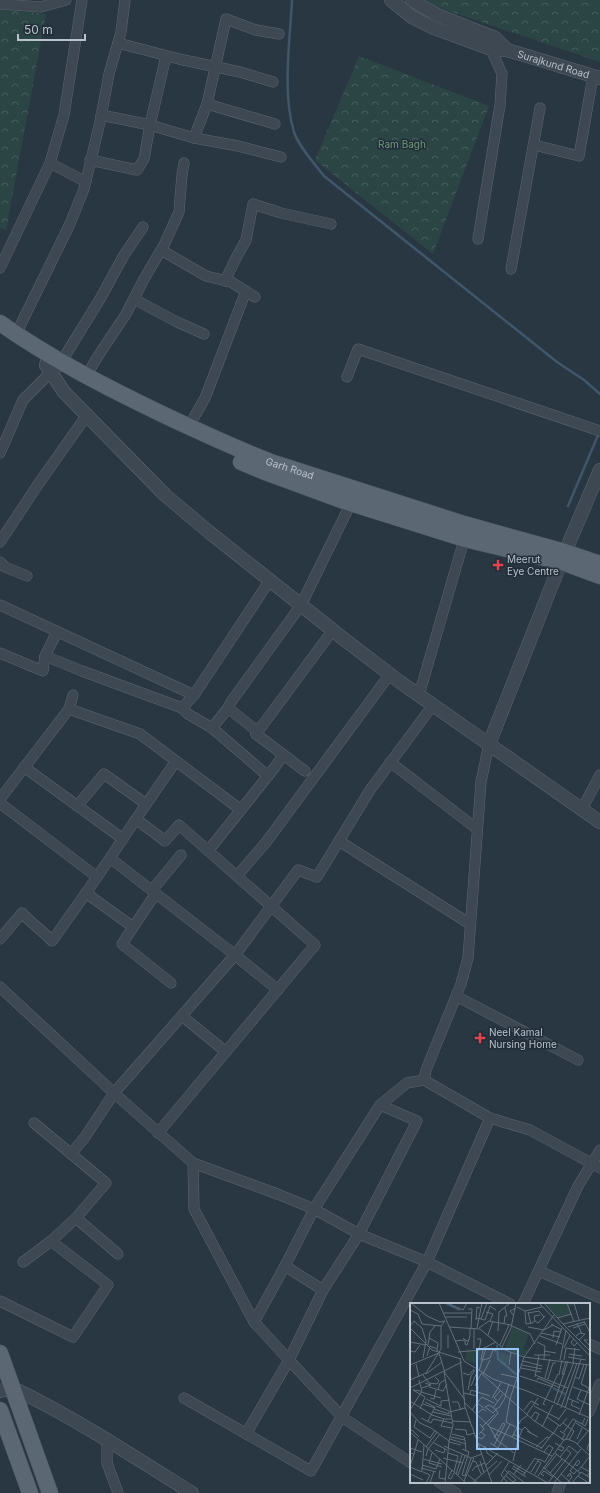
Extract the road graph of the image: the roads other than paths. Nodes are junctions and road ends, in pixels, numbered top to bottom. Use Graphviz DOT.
graph roads {
  1 [pos="66,0"];
  2 [pos="82,0"];
  3 [pos="125,0"];
  4 [pos="391,0"];
  5 [pos="412,0"];
  6 [pos="30,3"];
  7 [pos="0,4"];
  8 [pos="279,34"];
  9 [pos="118,43"];
  10 [pos="493,43"];
  11 [pos="166,56"];
  12 [pos="215,67"];
  13 [pos="597,77"];
  14 [pos="273,82"];
  15 [pos="207,104"];
  16 [pos="540,108"];
  17 [pos="102,115"];
  18 [pos="275,124"];
  19 [pos="150,125"];
  20 [pos="194,138"];
  21 [pos="534,145"];
  22 [pos="281,157"];
  23 [pos="90,160"];
  24 [pos="50,163"];
  25 [pos="184,163"];
  26 [pos="86,182"];
  27 [pos="331,224"];
  28 [pos="143,227"];
  29 [pos="478,239"];
  30 [pos="161,250"];
  31 [pos="0,268"];
  32 [pos="512,269"];
  33 [pos="225,281"];
  34 [pos="246,290"];
  35 [pos="255,297"];
  36 [pos="134,300"];
  37 [pos="0,323"];
  38 [pos="16,334"];
  39 [pos="204,334"];
  40 [pos="0,337"];
  41 [pos="52,365"];
  42 [pos="86,376"];
  43 [pos="347,377"];
  44 [pos="87,415"];
  45 [pos="161,419"];
  46 [pos="189,426"];
  47 [pos="600,431"];
  48 [pos="0,453"];
  49 [pos="241,456"];
  50 [pos="600,470"];
  51 [pos="283,472"];
  52 [pos="352,503"];
  53 [pos="467,532"];
  54 [pos="0,542"];
  55 [pos="563,557"];
  56 [pos="0,562"];
  57 [pos="594,568"];
  58 [pos="27,576"];
  59 [pos="270,580"];
  60 [pos="301,604"];
  61 [pos="0,605"];
  62 [pos="333,630"];
  63 [pos="57,632"];
  64 [pos="0,653"];
  65 [pos="45,656"];
  66 [pos="390,674"];
  67 [pos="73,695"];
  68 [pos="194,695"];
  69 [pos="419,695"];
  70 [pos="433,705"];
  71 [pos="182,708"];
  72 [pos="228,708"];
  73 [pos="69,709"];
  74 [pos="212,728"];
  75 [pos="256,734"];
  76 [pos="489,744"];
  77 [pos="284,756"];
  78 [pos="176,761"];
  79 [pos="390,762"];
  80 [pos="24,768"];
  81 [pos="305,771"];
  82 [pos="600,775"];
  83 [pos="268,776"];
  84 [pos="0,799"];
  85 [pos="0,803"];
  86 [pos="146,804"];
  87 [pos="77,806"];
  88 [pos="582,809"];
  89 [pos="241,810"];
  90 [pos="136,820"];
  91 [pos="600,822"];
  92 [pos="477,829"];
  93 [pos="123,839"];
  94 [pos="339,841"];
  95 [pos="208,851"];
  96 [pos="181,855"];
  97 [pos="110,858"];
  98 [pos="237,876"];
  99 [pos="97,877"];
  100 [pos="86,893"];
  101 [pos="156,893"];
  102 [pos="271,906"];
  103 [pos="470,924"];
  104 [pos="133,927"];
  105 [pos="0,939"];
  106 [pos="235,955"];
  107 [pos="171,983"];
  108 [pos="0,987"];
  109 [pos="278,990"];
  110 [pos="456,996"];
  111 [pos="182,1016"];
  112 [pos="226,1052"];
  113 [pos="578,1060"];
  114 [pos="424,1080"];
  115 [pos="114,1093"];
  116 [pos="380,1105"];
  117 [pos="490,1118"];
  118 [pos="34,1123"];
  119 [pos="158,1133"];
  120 [pos="600,1150"];
  121 [pos="71,1154"];
  122 [pos="193,1163"];
  123 [pos="596,1166"];
  124 [pos="314,1209"];
  125 [pos="76,1218"];
  126 [pos="360,1234"];
  127 [pos="51,1241"];
  128 [pos="118,1254"];
  129 [pos="23,1262"];
  130 [pos="427,1262"];
  131 [pos="285,1266"];
  132 [pos="538,1271"];
  133 [pos="323,1290"];
  134 [pos="600,1298"];
  135 [pos="0,1301"];
  136 [pos="508,1303"];
  137 [pos="523,1303"];
  138 [pos="254,1322"];
  139 [pos="590,1344"];
  140 [pos="600,1349"];
  141 [pos="0,1353"];
  142 [pos="289,1360"];
  143 [pos="600,1384"];
  144 [pos="6,1389"];
  145 [pos="184,1398"];
  146 [pos="590,1409"];
  147 [pos="0,1410"];
  148 [pos="342,1417"];
  149 [pos="246,1434"];
  150 [pos="107,1441"];
  151 [pos="410,1462"];
  152 [pos="441,1483"];
  153 [pos="561,1483"];
  154 [pos="30,1493"];
  155 [pos="50,1493"];
  156 [pos="118,1493"];
  157 [pos="192,1493"];
  158 [pos="456,1493"];
  159 [pos="557,1493"];
  1 -- 6 [label="street"];
  2 -- 24 [label="street"];
  3 -- 9 [label="street"];
  4 -- 10 [label="street"];
  5 -- 10 [label="street"];
  6 -- 7 [label="street"];
  8 -- 12 [label="street"];
  9 -- 11 [label="street"];
  9 -- 17 [label="street"];
  10 -- 13 [label="street, Surajkund Road"];
  10 -- 29 [label="street"];
  11 -- 12 [label="street"];
  11 -- 19 [label="street"];
  12 -- 14 [label="street"];
  12 -- 15 [label="street"];
  13 -- 21 [label="street"];
  15 -- 18 [label="street"];
  15 -- 20 [label="street"];
  16 -- 21 [label="street"];
  17 -- 19 [label="street"];
  17 -- 23 [label="street"];
  19 -- 20 [label="street"];
  19 -- 23 [label="street"];
  20 -- 22 [label="street"];
  21 -- 32 [label="street"];
  23 -- 26 [label="street"];
  24 -- 26 [label="street"];
  24 -- 31 [label="street"];
  25 -- 30 [label="street"];
  26 -- 38 [label="street"];
  27 -- 33 [label="street"];
  28 -- 41 [label="street"];
  30 -- 33 [label="street"];
  30 -- 36 [label="street"];
  33 -- 34 [label="street"];
  34 -- 35 [label="street"];
  34 -- 46 [label="street"];
  36 -- 39 [label="street"];
  36 -- 42 [label="street"];
  37 -- 38 [label="main road, Garh Road"];
  38 -- 41 [label="main road, Garh Road"];
  40 -- 41 [label="main road, Garh Road"];
  41 -- 42 [label="main road, Garh Road"];
  41 -- 44 [label="street"];
  41 -- 45 [label="main road, Garh Road"];
  41 -- 48 [label="street"];
  42 -- 45 [label="main road, Garh Road"];
  43 -- 47 [label="street"];
  44 -- 54 [label="street"];
  44 -- 59 [label="street"];
  45 -- 46 [label="main road, Garh Road"];
  45 -- 49 [label="main road, Garh Road"];
  46 -- 49 [label="main road, Garh Road"];
  49 -- 51 [label="main road, Garh Road"];
  50 -- 55 [label="street"];
  51 -- 52 [label="main road, Garh Road"];
  51 -- 53 [label="main road, Garh Road"];
  52 -- 53 [label="main road, Garh Road"];
  52 -- 60 [label="street"];
  53 -- 55 [label="main road, Garh Road"];
  53 -- 69 [label="street"];
  55 -- 57 [label="main road, Garh Road"];
  55 -- 76 [label="street"];
  56 -- 58 [label="street"];
  59 -- 60 [label="street"];
  59 -- 68 [label="street"];
  60 -- 62 [label="street"];
  60 -- 72 [label="street"];
  61 -- 63 [label="street"];
  62 -- 66 [label="street"];
  62 -- 75 [label="street"];
  63 -- 65 [label="street"];
  63 -- 68 [label="street"];
  64 -- 65 [label="street"];
  65 -- 71 [label="street"];
  66 -- 69 [label="street"];
  66 -- 98 [label="street"];
  67 -- 73 [label="street"];
  68 -- 71 [label="street"];
  69 -- 70 [label="street"];
  70 -- 76 [label="street"];
  70 -- 79 [label="street"];
  71 -- 74 [label="street"];
  72 -- 74 [label="street"];
  72 -- 75 [label="street"];
  73 -- 78 [label="street"];
  73 -- 80 [label="street"];
  74 -- 83 [label="street"];
  75 -- 77 [label="street"];
  76 -- 88 [label="street"];
  76 -- 92 [label="street"];
  77 -- 81 [label="street"];
  77 -- 83 [label="street"];
  78 -- 86 [label="street"];
  78 -- 89 [label="street"];
  79 -- 92 [label="street"];
  79 -- 94 [label="street"];
  80 -- 84 [label="street"];
  80 -- 87 [label="street"];
  82 -- 88 [label="street"];
  83 -- 89 [label="street"];
  85 -- 99 [label="street"];
  86 -- 87 [label="street"];
  86 -- 90 [label="street"];
  87 -- 93 [label="street"];
  88 -- 91 [label="street"];
  89 -- 95 [label="street"];
  90 -- 93 [label="street"];
  90 -- 95 [label="street"];
  92 -- 103 [label="street"];
  93 -- 97 [label="street"];
  94 -- 102 [label="street"];
  94 -- 103 [label="street"];
  95 -- 98 [label="street"];
  96 -- 101 [label="street"];
  97 -- 99 [label="street"];
  97 -- 101 [label="street"];
  98 -- 102 [label="street"];
  99 -- 100 [label="street"];
  100 -- 104 [label="street"];
  100 -- 105 [label="street"];
  101 -- 104 [label="street"];
  101 -- 106 [label="street"];
  102 -- 106 [label="street"];
  102 -- 109 [label="street"];
  103 -- 110 [label="street"];
  104 -- 107 [label="street"];
  106 -- 109 [label="street"];
  106 -- 111 [label="street"];
  108 -- 115 [label="street"];
  109 -- 112 [label="street"];
  110 -- 113 [label="street"];
  110 -- 114 [label="street"];
  111 -- 112 [label="street"];
  111 -- 115 [label="street"];
  112 -- 119 [label="street"];
  114 -- 116 [label="street"];
  114 -- 117 [label="street"];
  115 -- 119 [label="street"];
  115 -- 121 [label="street"];
  116 -- 124 [label="street"];
  116 -- 126 [label="street"];
  117 -- 123 [label="street"];
  117 -- 130 [label="street"];
  118 -- 121 [label="street"];
  119 -- 122 [label="street"];
  120 -- 123 [label="street"];
  121 -- 125 [label="street"];
  122 -- 124 [label="street"];
  122 -- 138 [label="street"];
  123 -- 132 [label="street"];
  124 -- 126 [label="street"];
  124 -- 131 [label="street"];
  125 -- 127 [label="street"];
  125 -- 128 [label="street"];
  126 -- 130 [label="street"];
  126 -- 133 [label="street"];
  127 -- 129 [label="street"];
  127 -- 135 [label="street"];
  130 -- 136 [label="street"];
  130 -- 148 [label="street"];
  131 -- 133 [label="street"];
  131 -- 138 [label="street"];
  132 -- 134 [label="street"];
  132 -- 137 [label="street"];
  133 -- 142 [label="street"];
  138 -- 142 [label="street"];
  139 -- 140 [label="street"];
  141 -- 144 [label="main road"];
  142 -- 148 [label="street"];
  142 -- 149 [label="street"];
  143 -- 146 [label="street"];
  144 -- 150 [label="street"];
  144 -- 155 [label="main road"];
  145 -- 149 [label="street"];
  147 -- 154 [label="main road"];
  148 -- 149 [label="street"];
  148 -- 151 [label="street"];
  150 -- 156 [label="street"];
  150 -- 157 [label="street"];
  152 -- 158 [label="street"];
  153 -- 159 [label="street"];
}
